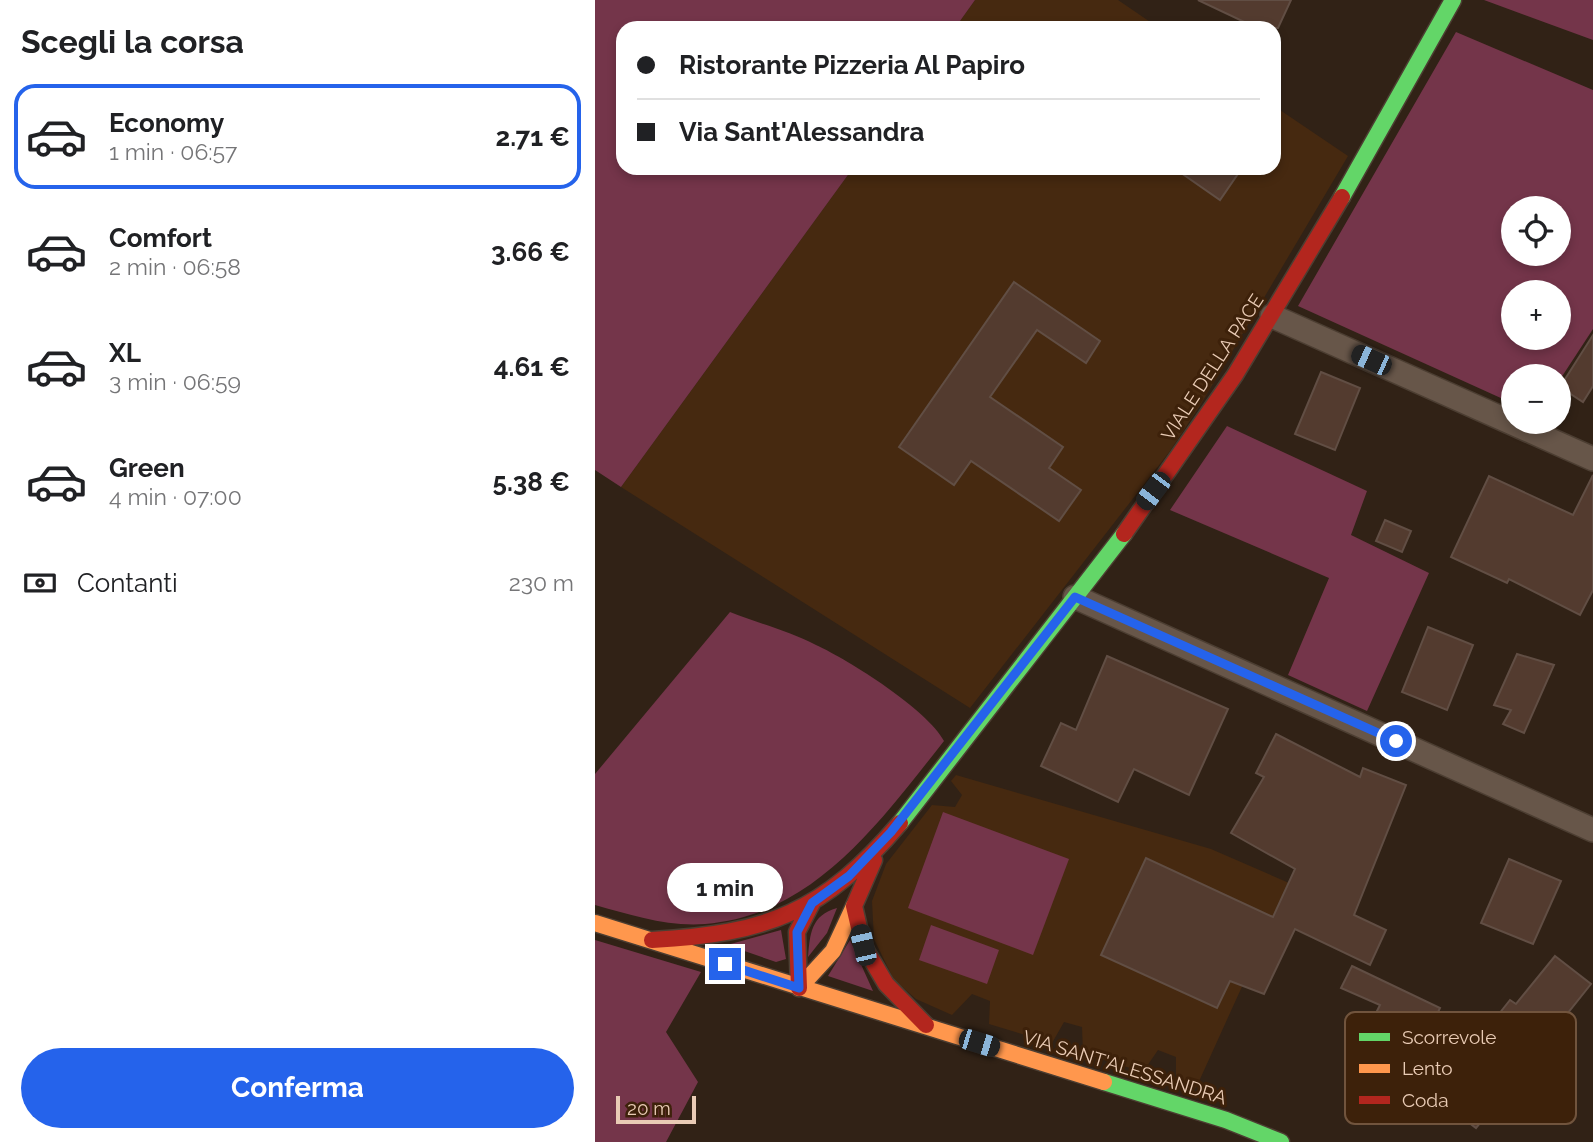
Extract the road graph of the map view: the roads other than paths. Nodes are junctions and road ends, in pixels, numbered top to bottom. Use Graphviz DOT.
graph roads {
  1 [pos="1453,0"];
  2 [pos="1272,316"];
  3 [pos="1593,459"];
  4 [pos="1075,597"];
  5 [pos="1593,830"];
  6 [pos="891,832"];
  7 [pos="812,903"];
  8 [pos="854,906"];
  9 [pos="595,923"];
  10 [pos="652,940"];
  11 [pos="799,988"];
  12 [pos="929,1028"];
  13 [pos="1281,1142"];
  1 -- 2 [label="street, VIALE DELLA PACE"];
  2 -- 3 [label="street"];
  2 -- 4 [label="street, VIALE DELLA PACE"];
  4 -- 5 [label="street"];
  4 -- 6 [label="street, VIALE DELLA PACE"];
  6 -- 7 [label="street"];
  6 -- 8 [label="street"];
  7 -- 10 [label="street"];
  7 -- 11 [label="street"];
  8 -- 11 [label="street"];
  8 -- 12 [label="street"];
  9 -- 10 [label="street, VIA SANT'ALESSANDRA"];
  10 -- 11 [label="street, VIA SANT'ALESSANDRA"];
  11 -- 12 [label="street, VIA SANT'ALESSANDRA"];
  12 -- 13 [label="street, VIA SANT'ALESSANDRA"];
}
